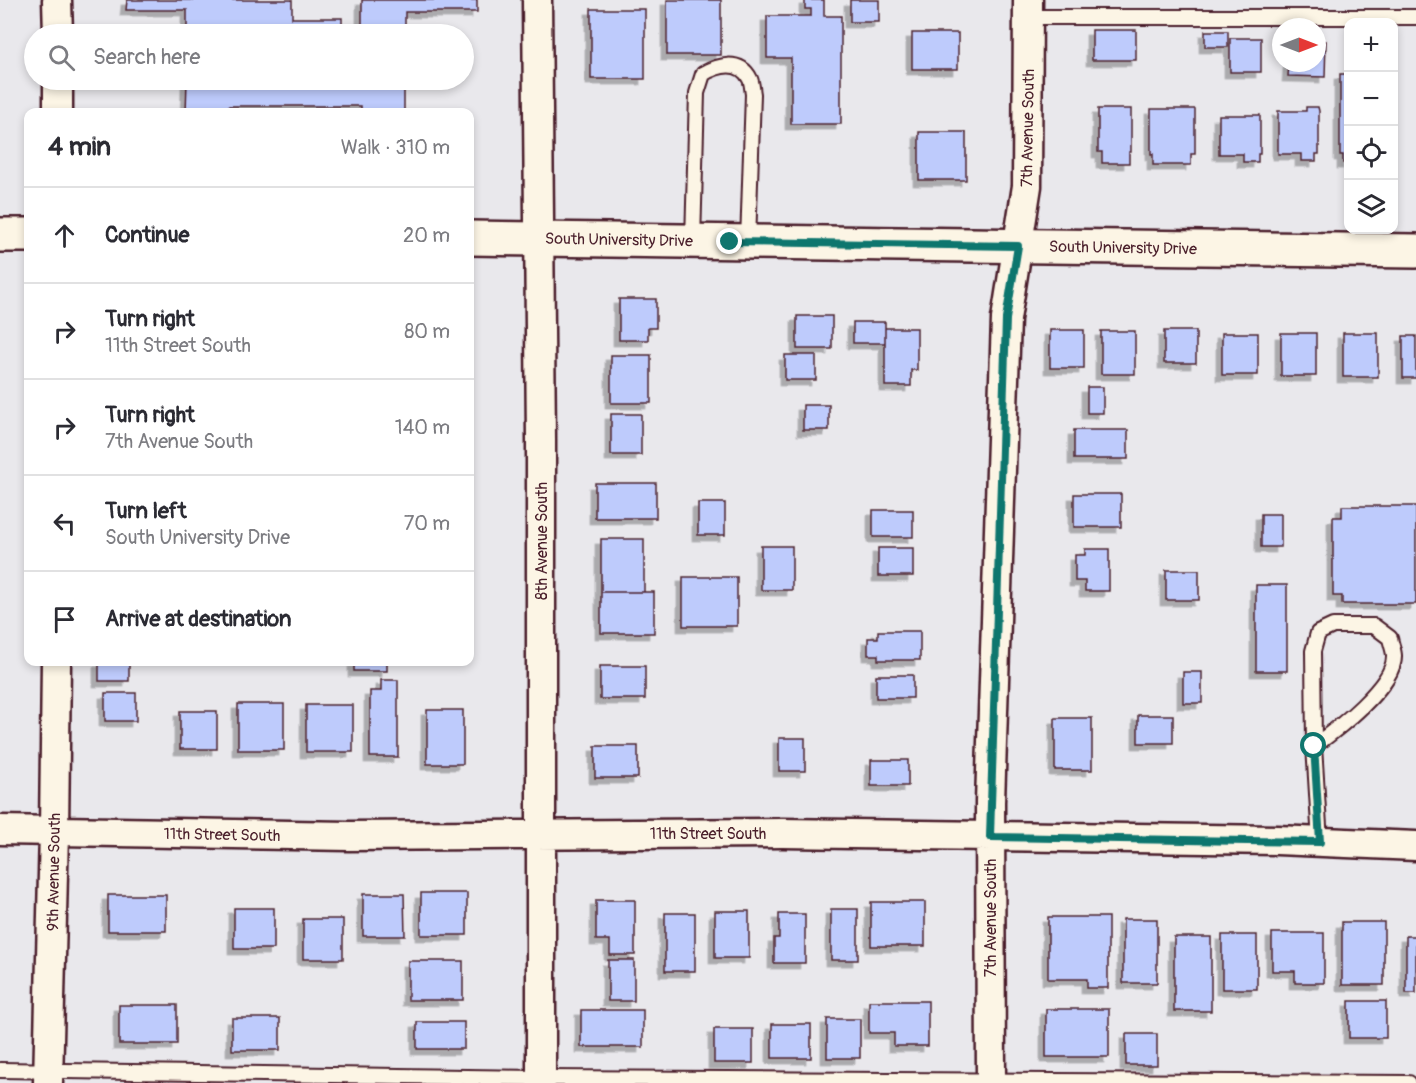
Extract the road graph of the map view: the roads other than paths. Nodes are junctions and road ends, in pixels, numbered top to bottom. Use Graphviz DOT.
graph roads {
  1 [pos="57,0"];
  2 [pos="537,0"];
  3 [pos="1028,8"];
  4 [pos="1416,17"];
  5 [pos="58,24"];
  6 [pos="58,90"];
  7 [pos="58,108"];
  8 [pos="0,235"];
  9 [pos="24,235"];
  10 [pos="474,237"];
  11 [pos="538,238"];
  12 [pos="693,241"];
  13 [pos="748,242"];
  14 [pos="1018,246"];
  15 [pos="1416,251"];
  16 [pos="56,666"];
  17 [pos="1314,746"];
  18 [pos="0,830"];
  19 [pos="54,831"];
  20 [pos="541,834"];
  21 [pos="990,837"];
  22 [pos="1320,842"];
  23 [pos="1416,846"];
  24 [pos="0,1070"];
  25 [pos="48,1077"];
  26 [pos="205,1078"];
  27 [pos="323,1079"];
  28 [pos="541,1080"];
  29 [pos="991,1082"];
  30 [pos="1409,1083"];
  1 -- 5 [label="street"];
  2 -- 11 [label="street, 8th Avenue South"];
  3 -- 4 [label="lane"];
  3 -- 14 [label="street, 7th Avenue South"];
  6 -- 7 [label="street"];
  8 -- 9 [label="main road"];
  10 -- 11 [label="main road, South University Drive"];
  11 -- 12 [label="main road, South University Drive"];
  11 -- 20 [label="street, 8th Avenue South"];
  12 -- 13 [label="main road, South University Drive"];
  12 -- 13 [label="lane"];
  13 -- 14 [label="main road, South University Drive"];
  14 -- 15 [label="main road, South University Drive"];
  14 -- 21 [label="street, 7th Avenue South"];
  16 -- 19 [label="street, 9th Avenue South"];
  17 -- 17 [label="lane"];
  17 -- 22 [label="lane"];
  18 -- 19 [label="street, 11th Street South"];
  19 -- 20 [label="street, 11th Street South"];
  19 -- 25 [label="street, 9th Avenue South"];
  20 -- 21 [label="street, 11th Street South"];
  20 -- 28 [label="street, 8th Avenue South"];
  21 -- 22 [label="street, 11th Street South"];
  21 -- 29 [label="street, 7th Avenue South"];
  22 -- 23 [label="street, 11th Street South"];
  24 -- 25 [label="lane"];
  25 -- 26 [label="lane"];
  26 -- 27 [label="lane"];
  27 -- 28 [label="lane"];
  28 -- 29 [label="lane"];
  29 -- 30 [label="lane"];
}
